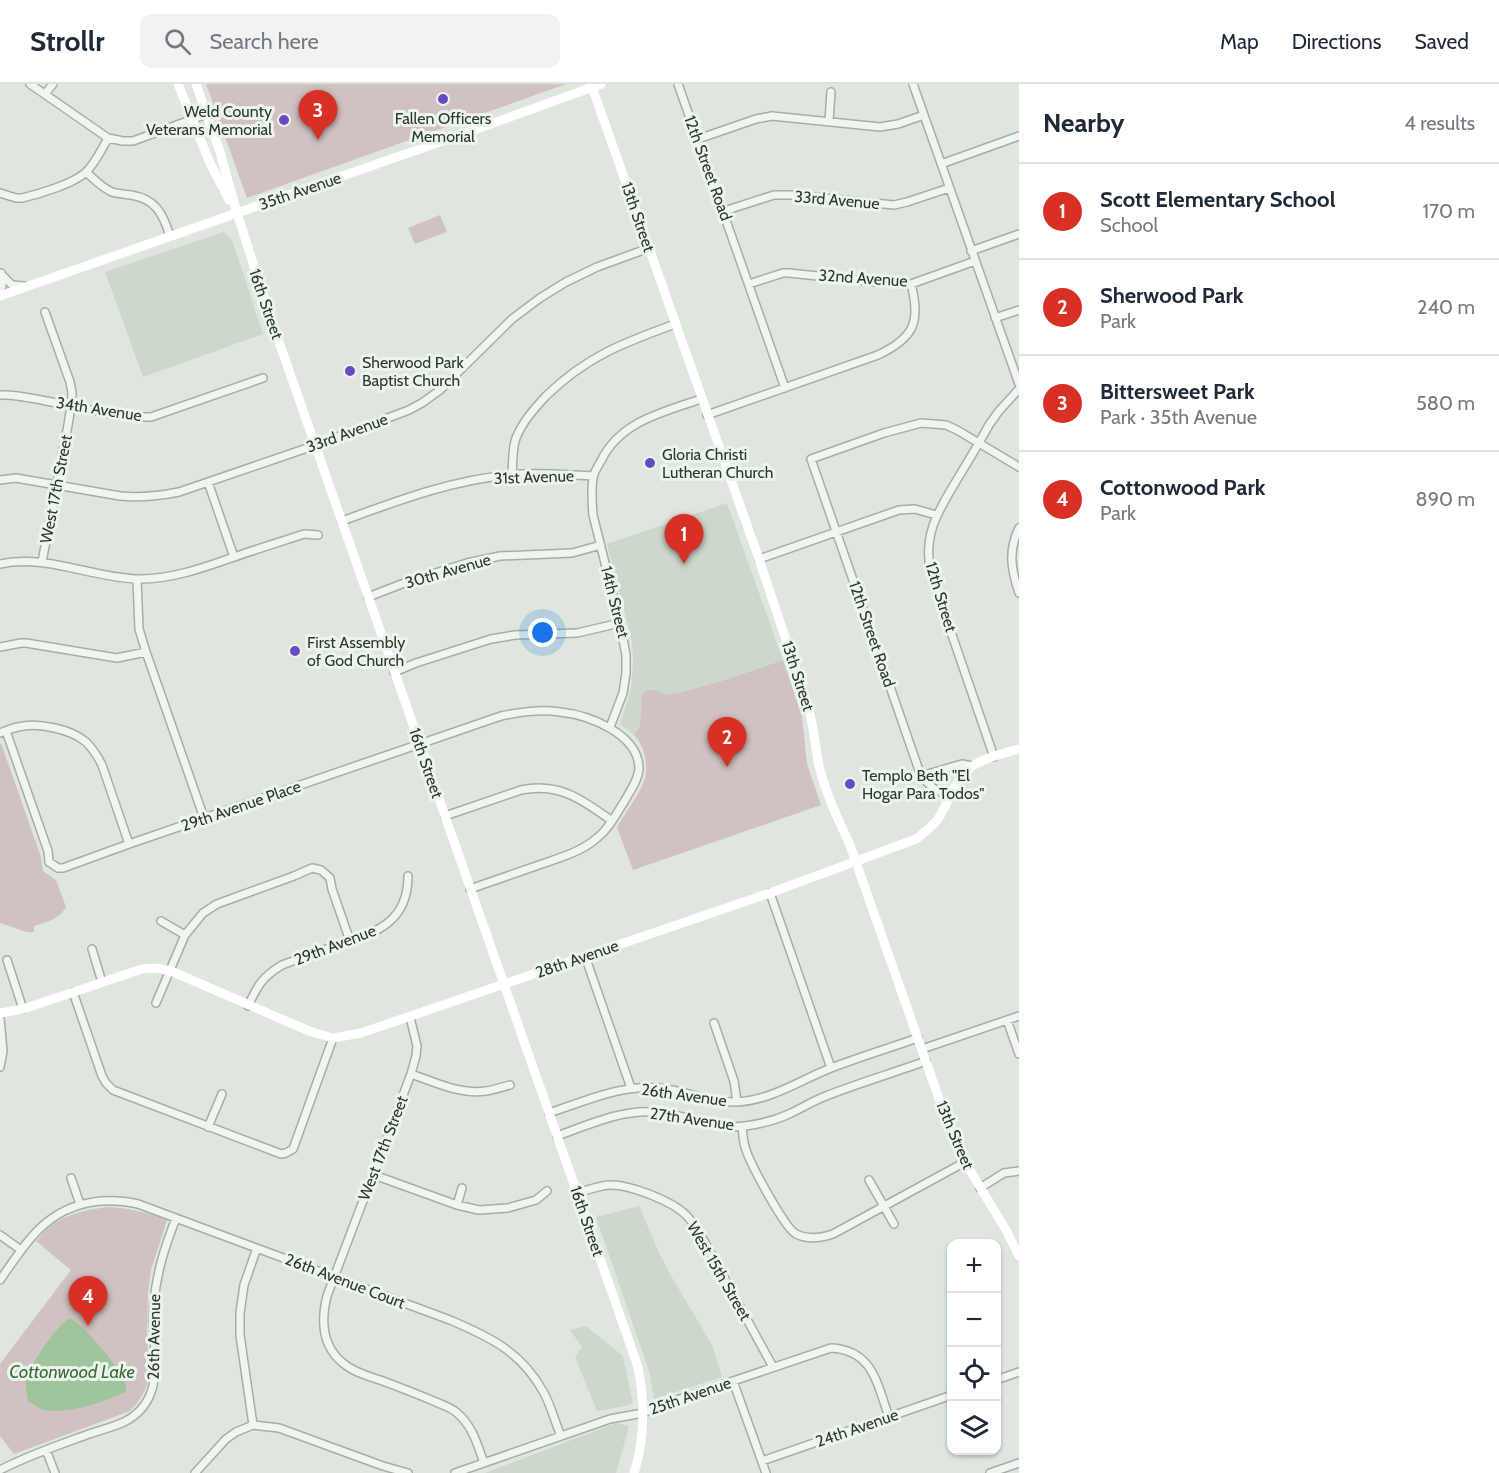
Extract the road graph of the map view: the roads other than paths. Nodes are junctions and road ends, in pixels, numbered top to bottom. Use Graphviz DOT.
graph roads {
  1 [pos="30,84"];
  2 [pos="53,84"];
  3 [pos="178,84"];
  4 [pos="196,84"];
  5 [pos="678,84"];
  6 [pos="913,84"];
  7 [pos="596,86"];
  8 [pos="831,92"];
  9 [pos="45,94"];
  10 [pos="207,114"];
  11 [pos="924,115"];
  12 [pos="191,120"];
  13 [pos="829,121"];
  14 [pos="1019,136"];
  15 [pos="108,138"];
  16 [pos="698,139"];
  17 [pos="941,164"];
  18 [pos="86,172"];
  19 [pos="949,188"];
  20 [pos="0,193"];
  21 [pos="724,211"];
  22 [pos="237,213"];
  23 [pos="1019,234"];
  24 [pos="170,236"];
  25 [pos="649,248"];
  26 [pos="971,251"];
  27 [pos="975,261"];
  28 [pos="1,273"];
  29 [pos="749,284"];
  30 [pos="910,284"];
  31 [pos="28,286"];
  32 [pos="0,295"];
  33 [pos="1019,310"];
  34 [pos="45,312"];
  35 [pos="995,318"];
  36 [pos="675,324"];
  37 [pos="263,378"];
  38 [pos="1019,384"];
  39 [pos="785,387"];
  40 [pos="1019,389"];
  41 [pos="0,395"];
  42 [pos="701,399"];
  43 [pos="71,406"];
  44 [pos="707,415"];
  45 [pos="979,443"];
  46 [pos="316,445"];
  47 [pos="1019,467"];
  48 [pos="512,474"];
  49 [pos="593,476"];
  50 [pos="0,480"];
  51 [pos="208,483"];
  52 [pos="57,485"];
  53 [pos="936,515"];
  54 [pos="342,521"];
  55 [pos="1019,528"];
  56 [pos="836,532"];
  57 [pos="318,535"];
  58 [pos="601,545"];
  59 [pos="234,557"];
  60 [pos="759,559"];
  61 [pos="42,562"];
  62 [pos="0,564"];
  63 [pos="137,579"];
  64 [pos="1019,593"];
  65 [pos="368,597"];
  66 [pos="620,623"];
  67 [pos="0,647"];
  68 [pos="146,652"];
  69 [pos="394,672"];
  70 [pos="610,727"];
  71 [pos="3,732"];
  72 [pos="420,743"];
  73 [pos="1019,748"];
  74 [pos="994,757"];
  75 [pos="972,766"];
  76 [pos="921,776"];
  77 [pos="948,796"];
  78 [pos="445,816"];
  79 [pos="204,818"];
  80 [pos="612,821"];
  81 [pos="129,844"];
  82 [pos="855,861"];
  83 [pos="408,876"];
  84 [pos="470,889"];
  85 [pos="770,893"];
  86 [pos="161,921"];
  87 [pos="185,935"];
  88 [pos="350,941"];
  89 [pos="92,949"];
  90 [pos="585,956"];
  91 [pos="7,960"];
  92 [pos="171,971"];
  93 [pos="102,981"];
  94 [pos="504,984"];
  95 [pos="73,992"];
  96 [pos="156,1003"];
  97 [pos="248,1006"];
  98 [pos="23,1009"];
  99 [pos="0,1012"];
  100 [pos="1019,1016"];
  101 [pos="410,1017"];
  102 [pos="0,1019"];
  103 [pos="1007,1020"];
  104 [pos="714,1023"];
  105 [pos="333,1038"];
  106 [pos="918,1038"];
  107 [pos="922,1049"];
  108 [pos="1019,1054"];
  109 [pos="926,1061"];
  110 [pos="0,1067"];
  111 [pos="831,1068"];
  112 [pos="411,1074"];
  113 [pos="510,1085"];
  114 [pos="631,1088"];
  115 [pos="222,1094"];
  116 [pos="737,1102"];
  117 [pos="549,1113"];
  118 [pos="208,1127"];
  119 [pos="742,1127"];
  120 [pos="558,1136"];
  121 [pos="965,1162"];
  122 [pos="1019,1171"];
  123 [pos="374,1175"];
  124 [pos="71,1178"];
  125 [pos="869,1180"];
  126 [pos="462,1188"];
  127 [pos="980,1188"];
  128 [pos="547,1191"];
  129 [pos="578,1193"];
  130 [pos="80,1204"];
  131 [pos="457,1205"];
  132 [pos="884,1206"];
  133 [pos="176,1218"];
  134 [pos="894,1224"];
  135 [pos="0,1235"];
  136 [pos="257,1248"];
  137 [pos="21,1250"];
  138 [pos="1019,1256"];
  139 [pos="334,1277"];
  140 [pos="0,1280"];
  141 [pos="773,1367"];
  142 [pos="1019,1372"];
  143 [pos="1001,1378"];
  144 [pos="733,1381"];
  145 [pos="947,1396"];
  146 [pos="643,1413"];
  147 [pos="889,1417"];
  148 [pos="253,1425"];
  149 [pos="561,1436"];
  150 [pos="46,1450"];
  151 [pos="762,1461"];
  152 [pos="484,1463"];
  153 [pos="1019,1463"];
  154 [pos="381,1469"];
  155 [pos="0,1470"];
  156 [pos="201,1471"];
  157 [pos="55,1473"];
  158 [pos="408,1473"];
  159 [pos="455,1473"];
  160 [pos="634,1473"];
  161 [pos="766,1473"];
  162 [pos="990,1473"];
  1 -- 9 [label="street"];
  2 -- 9 [label="street"];
  3 -- 12 [label="street, 16th Street"];
  4 -- 10 [label="street, 16th Street"];
  5 -- 16 [label="street, 12th Street Road"];
  6 -- 11 [label="street"];
  7 -- 22 [label="street, 35th Avenue"];
  7 -- 25 [label="street, 13th Street"];
  8 -- 13 [label="street"];
  9 -- 15 [label="street"];
  10 -- 12 [label="street"];
  10 -- 22 [label="street, 16th Street"];
  11 -- 13 [label="street"];
  11 -- 17 [label="street"];
  12 -- 15 [label="street"];
  12 -- 22 [label="street, 16th Street"];
  13 -- 16 [label="street"];
  14 -- 17 [label="street"];
  15 -- 18 [label="street"];
  16 -- 21 [label="street, 12th Street Road"];
  17 -- 19 [label="street"];
  18 -- 20 [label="street"];
  18 -- 24 [label="street"];
  19 -- 21 [label="street, 33rd Avenue"];
  19 -- 26 [label="street"];
  21 -- 29 [label="street, 12th Street Road"];
  22 -- 24 [label="street, 35th Avenue"];
  22 -- 46 [label="street, 16th Street"];
  23 -- 26 [label="street"];
  24 -- 31 [label="street, 35th Avenue"];
  25 -- 36 [label="street, 13th Street"];
  25 -- 46 [label="street, 33rd Avenue"];
  26 -- 27 [label="street"];
  27 -- 30 [label="street, 32nd Avenue"];
  27 -- 35 [label="street"];
  28 -- 31 [label="street"];
  28 -- 32 [label="street"];
  29 -- 30 [label="street, 32nd Avenue"];
  29 -- 39 [label="street, 12th Street Road"];
  30 -- 39 [label="street"];
  31 -- 32 [label="street, 35th Avenue"];
  33 -- 35 [label="street"];
  34 -- 43 [label="street, West 17th Street"];
  35 -- 38 [label="street"];
  36 -- 42 [label="street, 13th Street"];
  36 -- 48 [label="street"];
  37 -- 43 [label="street, 34th Avenue"];
  39 -- 44 [label="street"];
  40 -- 45 [label="street, 12th Street"];
  41 -- 43 [label="street, 34th Avenue"];
  42 -- 44 [label="street, 13th Street"];
  42 -- 49 [label="street, 31st Avenue"];
  43 -- 52 [label="street, West 17th Street"];
  44 -- 60 [label="street, 13th Street"];
  45 -- 47 [label="street"];
  45 -- 53 [label="street, 12th Street"];
  45 -- 56 [label="street, 12th Street Road"];
  46 -- 51 [label="street, 33rd Avenue"];
  46 -- 54 [label="street, 16th Street"];
  48 -- 49 [label="street, 31st Avenue"];
  48 -- 54 [label="street, 31st Avenue"];
  49 -- 58 [label="street, 14th Street"];
  50 -- 52 [label="street, 33rd Avenue"];
  51 -- 52 [label="street, 33rd Avenue"];
  51 -- 59 [label="street"];
  52 -- 61 [label="street, West 17th Street"];
  53 -- 56 [label="street"];
  53 -- 74 [label="street, 12th Street"];
  54 -- 65 [label="street, 16th Street"];
  55 -- 64 [label="street"];
  56 -- 60 [label="street"];
  56 -- 76 [label="street, 12th Street Road"];
  57 -- 59 [label="street"];
  58 -- 65 [label="street, 30th Avenue"];
  58 -- 66 [label="street, 14th Street"];
  59 -- 63 [label="street"];
  60 -- 82 [label="street, 13th Street"];
  61 -- 62 [label="street"];
  61 -- 63 [label="street"];
  63 -- 68 [label="street"];
  65 -- 69 [label="street, 16th Street"];
  66 -- 69 [label="street"];
  66 -- 70 [label="street, 14th Street"];
  67 -- 68 [label="street"];
  68 -- 79 [label="street"];
  69 -- 72 [label="street, 16th Street"];
  70 -- 72 [label="street"];
  70 -- 80 [label="street"];
  71 -- 81 [label="street"];
  71 -- 81 [label="street, 29th Avenue Place"];
  72 -- 78 [label="street, 16th Street"];
  72 -- 79 [label="street, 29th Avenue Place"];
  73 -- 74 [label="street, 28th Avenue"];
  74 -- 75 [label="street, 28th Avenue"];
  75 -- 76 [label="street"];
  75 -- 77 [label="street, 28th Avenue"];
  76 -- 77 [label="street"];
  77 -- 82 [label="street, 28th Avenue"];
  78 -- 80 [label="street"];
  78 -- 84 [label="street, 16th Street"];
  79 -- 81 [label="street, 29th Avenue Place"];
  80 -- 84 [label="street"];
  82 -- 85 [label="street, 28th Avenue"];
  82 -- 106 [label="street, 13th Street"];
  83 -- 88 [label="street, 29th Avenue"];
  84 -- 94 [label="street, 16th Street"];
  85 -- 90 [label="street, 28th Avenue"];
  85 -- 111 [label="street"];
  86 -- 87 [label="street"];
  87 -- 88 [label="street"];
  87 -- 92 [label="street"];
  88 -- 97 [label="street, 29th Avenue"];
  89 -- 93 [label="street"];
  90 -- 94 [label="street, 28th Avenue"];
  90 -- 114 [label="street"];
  91 -- 98 [label="street"];
  92 -- 93 [label="street, 28th Avenue"];
  92 -- 96 [label="street"];
  92 -- 97 [label="street, 28th Avenue"];
  93 -- 95 [label="street, 28th Avenue"];
  94 -- 101 [label="street, 28th Avenue"];
  94 -- 117 [label="street, 16th Street"];
  95 -- 98 [label="street, 28th Avenue"];
  95 -- 118 [label="street"];
  97 -- 105 [label="street, 28th Avenue"];
  98 -- 99 [label="street, 28th Avenue"];
  100 -- 103 [label="street"];
  101 -- 105 [label="street, 28th Avenue"];
  101 -- 112 [label="street, West 17th Street"];
  102 -- 110 [label="street"];
  103 -- 107 [label="street"];
  103 -- 108 [label="street"];
  104 -- 116 [label="street"];
  105 -- 118 [label="street"];
  106 -- 107 [label="street, 13th Street"];
  106 -- 111 [label="street, 26th Avenue"];
  107 -- 109 [label="street, 13th Street"];
  109 -- 119 [label="street, 27th Avenue"];
  109 -- 121 [label="street, 13th Street"];
  111 -- 116 [label="street, 26th Avenue"];
  112 -- 113 [label="street"];
  112 -- 123 [label="street, West 17th Street"];
  114 -- 116 [label="street, 26th Avenue"];
  114 -- 117 [label="street, 26th Avenue"];
  115 -- 118 [label="street"];
  117 -- 120 [label="street, 16th Street"];
  119 -- 120 [label="street, 27th Avenue"];
  119 -- 132 [label="street"];
  120 -- 129 [label="street, 16th Street"];
  121 -- 127 [label="street, 13th Street"];
  121 -- 132 [label="street"];
  122 -- 127 [label="street"];
  123 -- 131 [label="street"];
  123 -- 139 [label="street, West 17th Street"];
  124 -- 130 [label="street"];
  125 -- 132 [label="street"];
  126 -- 131 [label="street"];
  127 -- 138 [label="street, 13th Street"];
  128 -- 131 [label="street"];
  129 -- 141 [label="street, West 15th Street"];
  129 -- 146 [label="street, 16th Street"];
  130 -- 133 [label="street, 26th Avenue Court"];
  130 -- 137 [label="street, 26th Avenue Court"];
  132 -- 134 [label="street"];
  133 -- 136 [label="street, 26th Avenue Court"];
  133 -- 150 [label="street, 26th Avenue"];
  135 -- 137 [label="street"];
  136 -- 139 [label="street, 26th Avenue Court"];
  136 -- 148 [label="street"];
  137 -- 140 [label="street, 26th Avenue Court"];
  139 -- 149 [label="street, 26th Avenue Court"];
  139 -- 152 [label="street, West 17th Street"];
  141 -- 144 [label="street, 25th Avenue"];
  141 -- 147 [label="street, 25th Avenue"];
  142 -- 143 [label="street"];
  144 -- 146 [label="street, 25th Avenue"];
  144 -- 151 [label="street"];
  145 -- 147 [label="street, 24th Avenue"];
  146 -- 149 [label="street, 25th Avenue"];
  146 -- 160 [label="street, 16th Street"];
  147 -- 151 [label="street, 24th Avenue"];
  148 -- 154 [label="street"];
  148 -- 156 [label="street"];
  149 -- 152 [label="street, 25th Avenue"];
  150 -- 155 [label="street, 26th Avenue"];
  150 -- 157 [label="street"];
  151 -- 161 [label="street"];
  152 -- 159 [label="street, 25th Avenue"];
  153 -- 162 [label="street"];
  154 -- 158 [label="street"];
}
